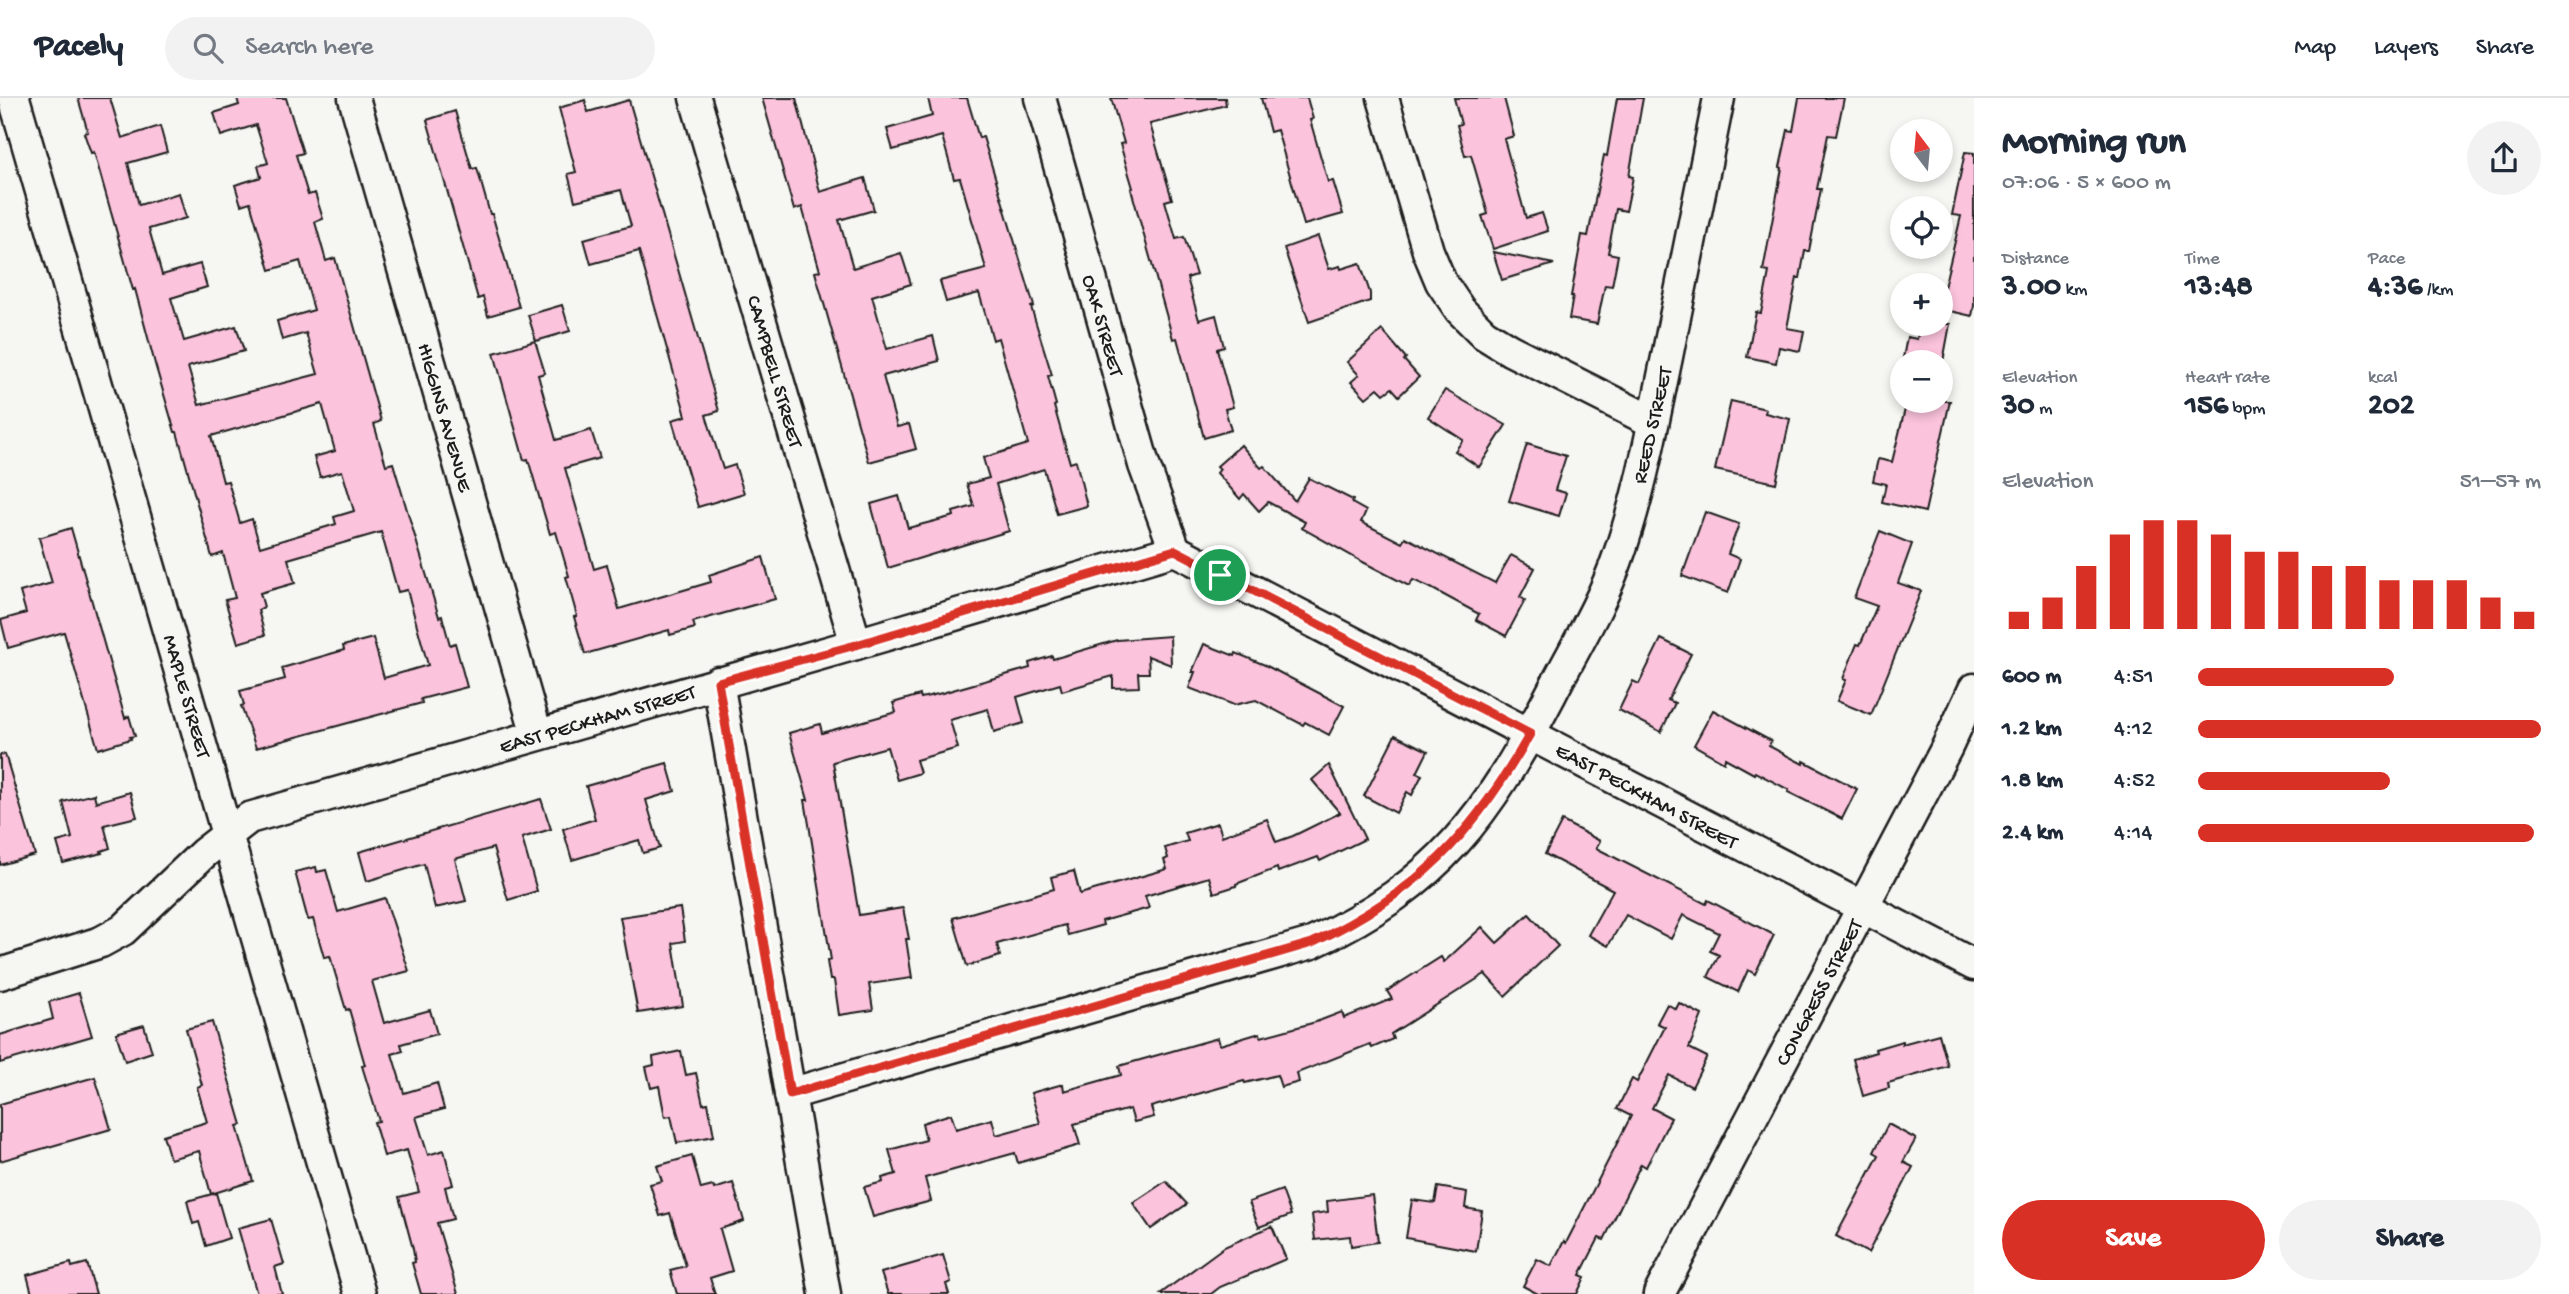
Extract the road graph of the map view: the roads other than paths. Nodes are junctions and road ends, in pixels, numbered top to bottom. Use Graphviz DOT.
graph roads {
  1 [pos="14,98"];
  2 [pos="354,98"];
  3 [pos="695,98"];
  4 [pos="1040,98"];
  5 [pos="1383,98"];
  6 [pos="1719,98"];
  7 [pos="1653,422"];
  8 [pos="1175,550"];
  9 [pos="856,645"];
  10 [pos="718,682"];
  11 [pos="1974,689"];
  12 [pos="1530,734"];
  13 [pos="537,736"];
  14 [pos="227,833"];
  15 [pos="1863,907"];
  16 [pos="1974,965"];
  17 [pos="0,974"];
  18 [pos="790,1094"];
  19 [pos="360,1294"];
  20 [pos="825,1294"];
  21 [pos="1659,1294"];
  1 -- 14 [label="street, MAPLE STREET"];
  2 -- 13 [label="street, HIGGINS AVENUE"];
  3 -- 9 [label="street, CAMPBELL STREET"];
  4 -- 8 [label="street, OAK STREET"];
  5 -- 7 [label="street"];
  6 -- 7 [label="street, REED STREET"];
  7 -- 12 [label="street, REED STREET"];
  8 -- 9 [label="street, EAST PECKHAM STREET"];
  8 -- 12 [label="street, EAST PECKHAM STREET"];
  9 -- 10 [label="street, EAST PECKHAM STREET"];
  10 -- 13 [label="street, EAST PECKHAM STREET"];
  10 -- 18 [label="street"];
  11 -- 15 [label="street, CONGRESS STREET"];
  12 -- 15 [label="street, EAST PECKHAM STREET"];
  12 -- 18 [label="street, REED STREET"];
  13 -- 14 [label="street, EAST PECKHAM STREET"];
  14 -- 17 [label="street, EAST PECKHAM STREET"];
  14 -- 19 [label="street, MAPLE STREET"];
  15 -- 16 [label="street, EAST PECKHAM STREET"];
  15 -- 21 [label="street, CONGRESS STREET"];
  18 -- 20 [label="street"];
}
